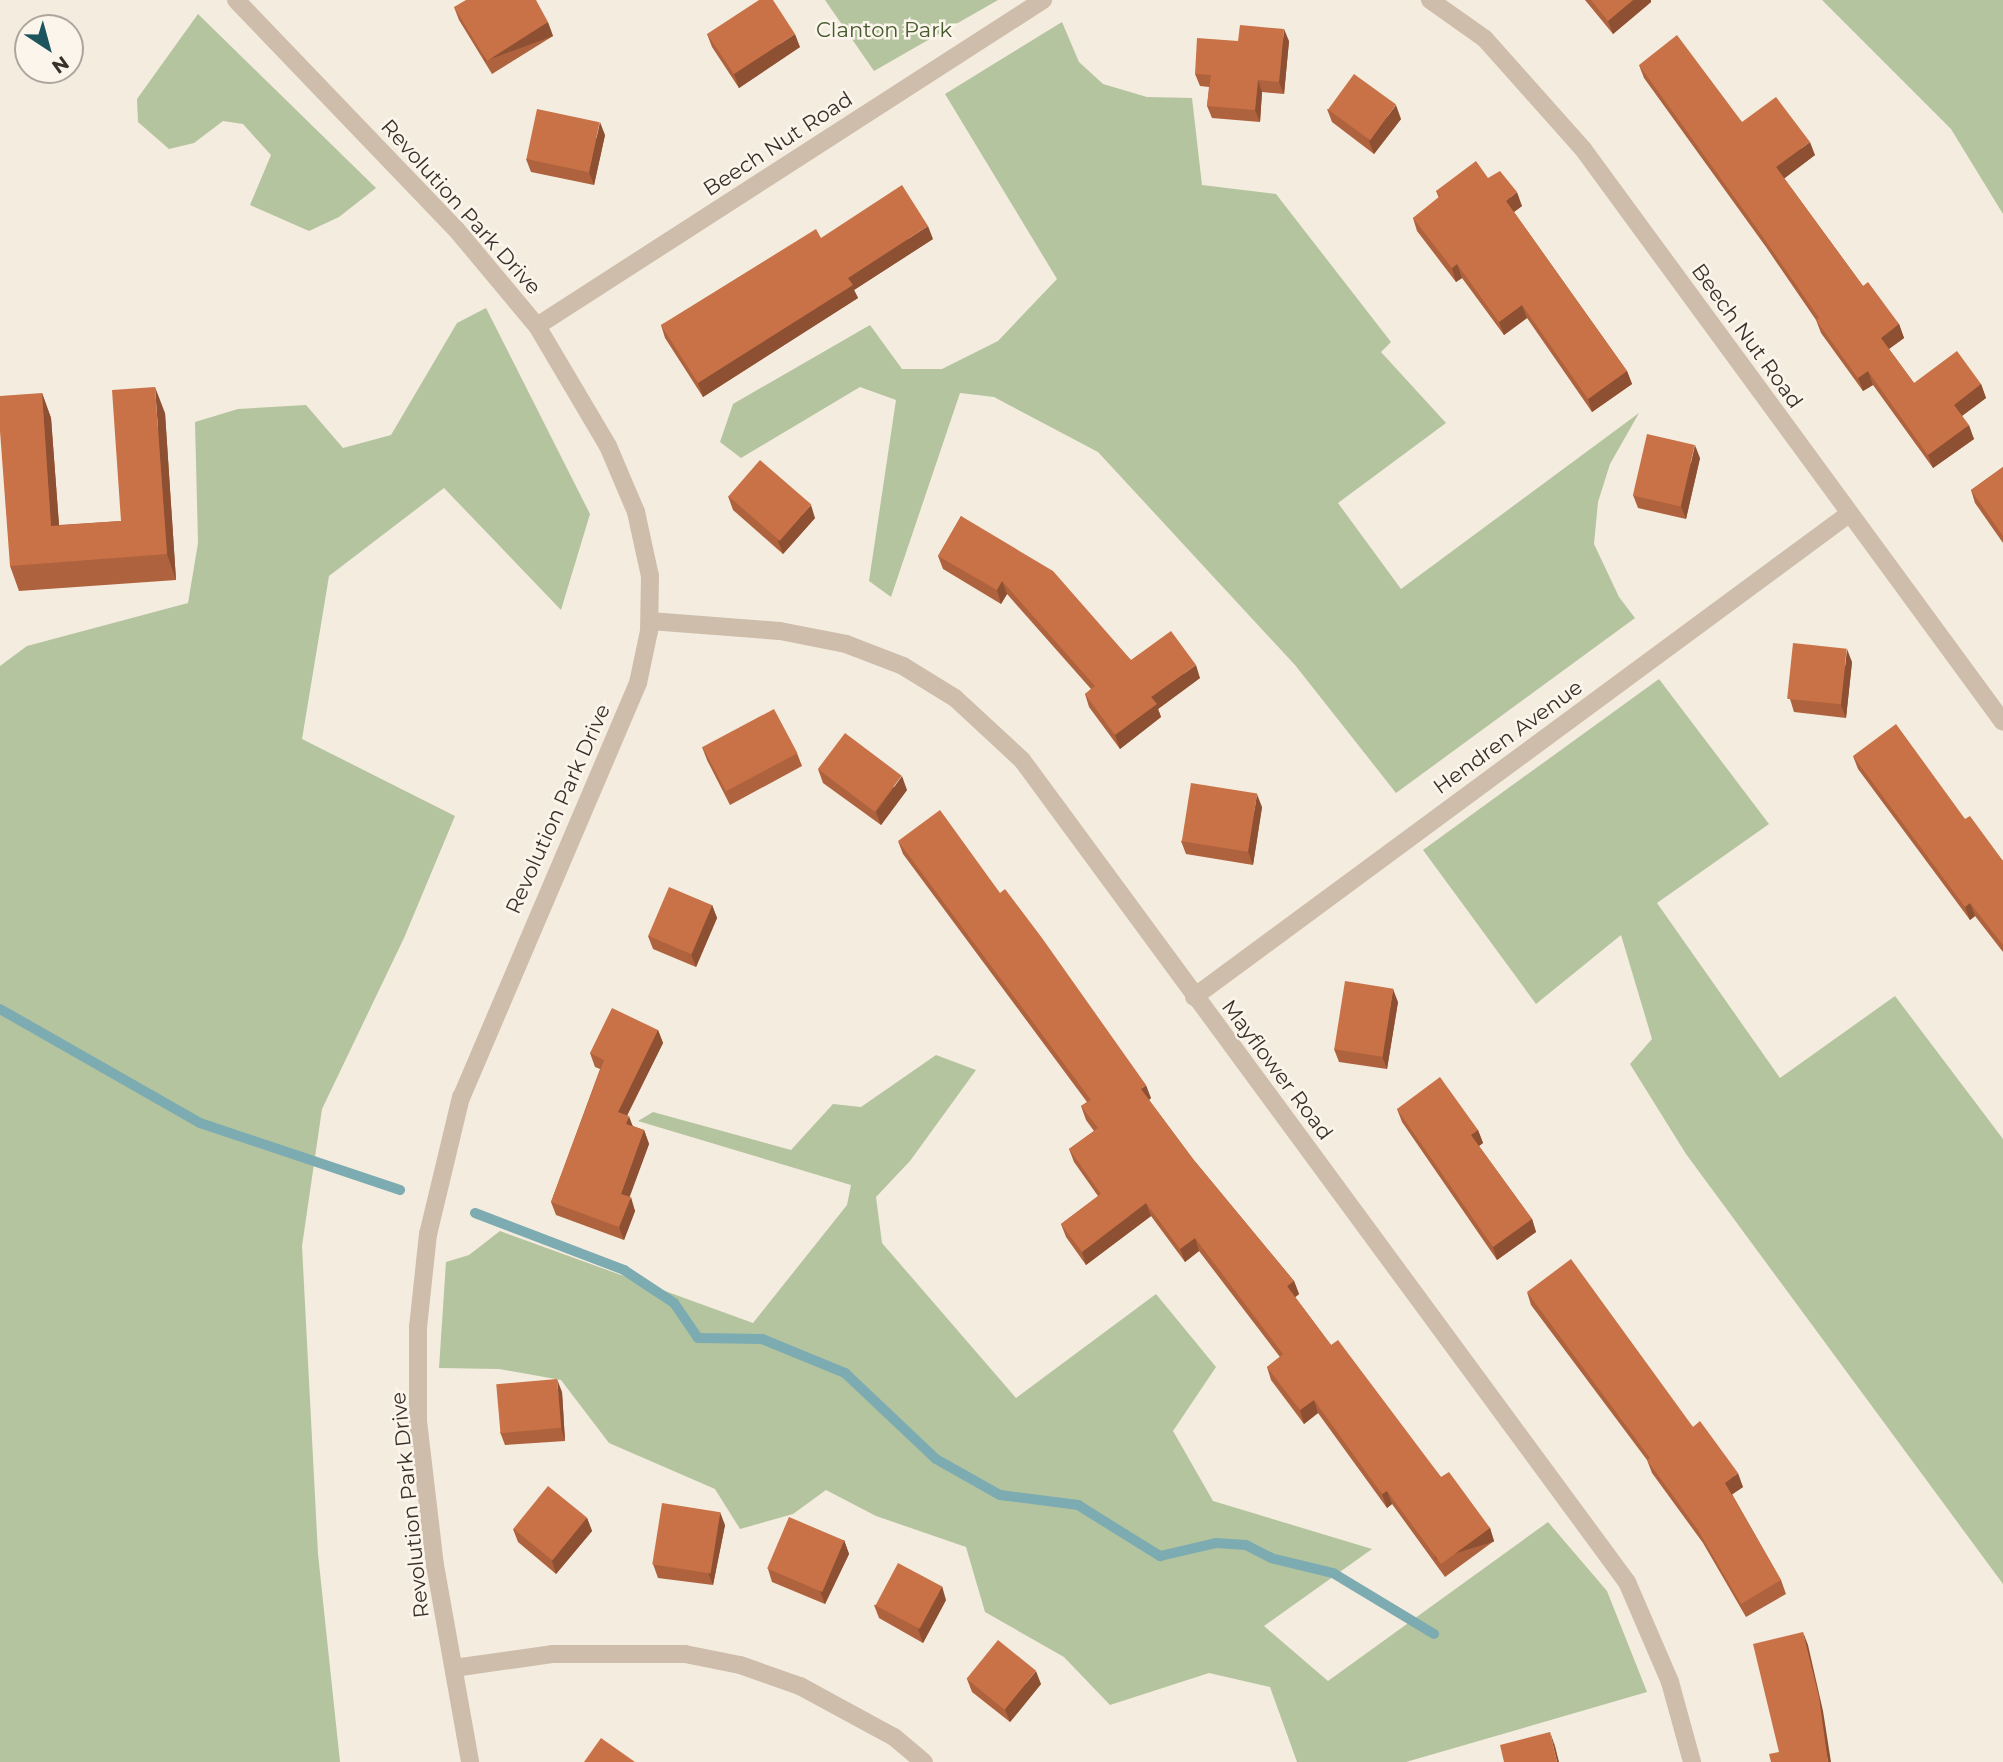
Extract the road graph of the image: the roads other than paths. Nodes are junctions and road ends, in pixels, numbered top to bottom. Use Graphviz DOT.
graph roads {
  1 [pos="236,0"];
  2 [pos="1043,0"];
  3 [pos="1430,0"];
  4 [pos="537,326"];
  5 [pos="1849,514"];
  6 [pos="650,621"];
  7 [pos="2003,722"];
  8 [pos="1194,997"];
  9 [pos="454,1668"];
  10 [pos="470,1762"];
  11 [pos="924,1762"];
  12 [pos="1692,1762"];
  1 -- 4 [label="street, Revolution Park Drive"];
  2 -- 4 [label="street, Beech Nut Road"];
  3 -- 5 [label="street, Beech Nut Road"];
  4 -- 6 [label="street, Revolution Park Drive"];
  5 -- 7 [label="street, Beech Nut Road"];
  5 -- 8 [label="street, Hendren Avenue"];
  6 -- 8 [label="street, Mayflower Road"];
  6 -- 9 [label="street, Revolution Park Drive"];
  8 -- 12 [label="street, Mayflower Road"];
  9 -- 10 [label="street, Revolution Park Drive"];
  9 -- 11 [label="street"];
}
